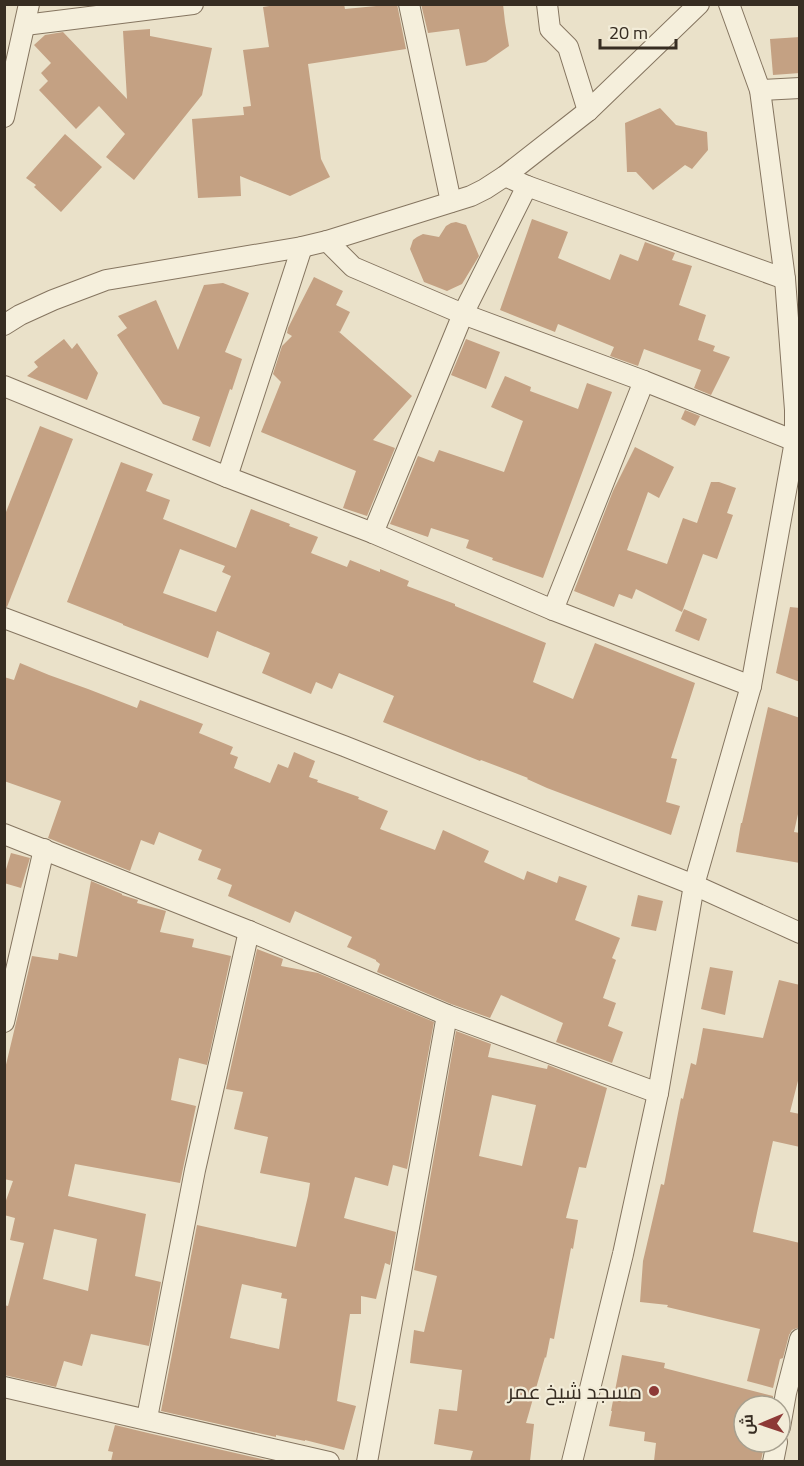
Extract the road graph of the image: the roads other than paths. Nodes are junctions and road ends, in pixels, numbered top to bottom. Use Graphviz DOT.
graph roads {
  1 [pos="29,4"];
  2 [pos="193,4"];
  3 [pos="410,4"];
  4 [pos="547,4"];
  5 [pos="699,4"];
  6 [pos="729,4"];
  7 [pos="25,24"];
  8 [pos="800,88"];
  9 [pos="760,90"];
  10 [pos="588,111"];
  11 [pos="4,117"];
  12 [pos="505,176"];
  13 [pos="527,186"];
  14 [pos="451,202"];
  15 [pos="327,241"];
  16 [pos="302,247"];
  17 [pos="784,279"];
  18 [pos="463,314"];
  19 [pos="4,325"];
  20 [pos="645,381"];
  21 [pos="4,386"];
  22 [pos="797,442"];
  23 [pos="227,477"];
  24 [pos="373,533"];
  25 [pos="553,610"];
  26 [pos="4,618"];
  27 [pos="751,686"];
  28 [pos="4,834"];
  29 [pos="44,849"];
  30 [pos="694,885"];
  31 [pos="249,931"];
  32 [pos="800,933"];
  33 [pos="447,1015"];
  34 [pos="4,1022"];
  35 [pos="658,1093"];
  36 [pos="800,1340"];
  37 [pos="4,1387"];
  38 [pos="793,1391"];
  39 [pos="147,1419"];
  40 [pos="329,1461"];
  41 [pos="367,1461"];
  42 [pos="572,1461"];
  1 -- 7 [label="street"];
  2 -- 7 [label="street"];
  3 -- 14 [label="street"];
  4 -- 10 [label="street"];
  5 -- 10 [label="street"];
  6 -- 9 [label="street"];
  7 -- 11 [label="street"];
  8 -- 9 [label="street"];
  9 -- 17 [label="street"];
  10 -- 12 [label="street"];
  12 -- 13 [label="street"];
  12 -- 14 [label="street"];
  13 -- 17 [label="street"];
  13 -- 18 [label="street"];
  14 -- 15 [label="street"];
  15 -- 16 [label="street"];
  15 -- 18 [label="street"];
  16 -- 19 [label="street"];
  16 -- 23 [label="street"];
  17 -- 22 [label="street"];
  18 -- 20 [label="street"];
  18 -- 24 [label="street"];
  20 -- 22 [label="street"];
  20 -- 25 [label="street"];
  21 -- 23 [label="street"];
  22 -- 27 [label="street"];
  23 -- 24 [label="street"];
  24 -- 25 [label="street"];
  25 -- 27 [label="street"];
  26 -- 30 [label="street"];
  27 -- 30 [label="street"];
  28 -- 29 [label="street"];
  29 -- 31 [label="street"];
  29 -- 34 [label="street"];
  30 -- 32 [label="street"];
  30 -- 35 [label="street"];
  31 -- 33 [label="street"];
  31 -- 39 [label="street"];
  33 -- 35 [label="street"];
  33 -- 41 [label="street"];
  35 -- 42 [label="street"];
  36 -- 38 [label="street"];
  37 -- 39 [label="street"];
  39 -- 40 [label="street"];
}
